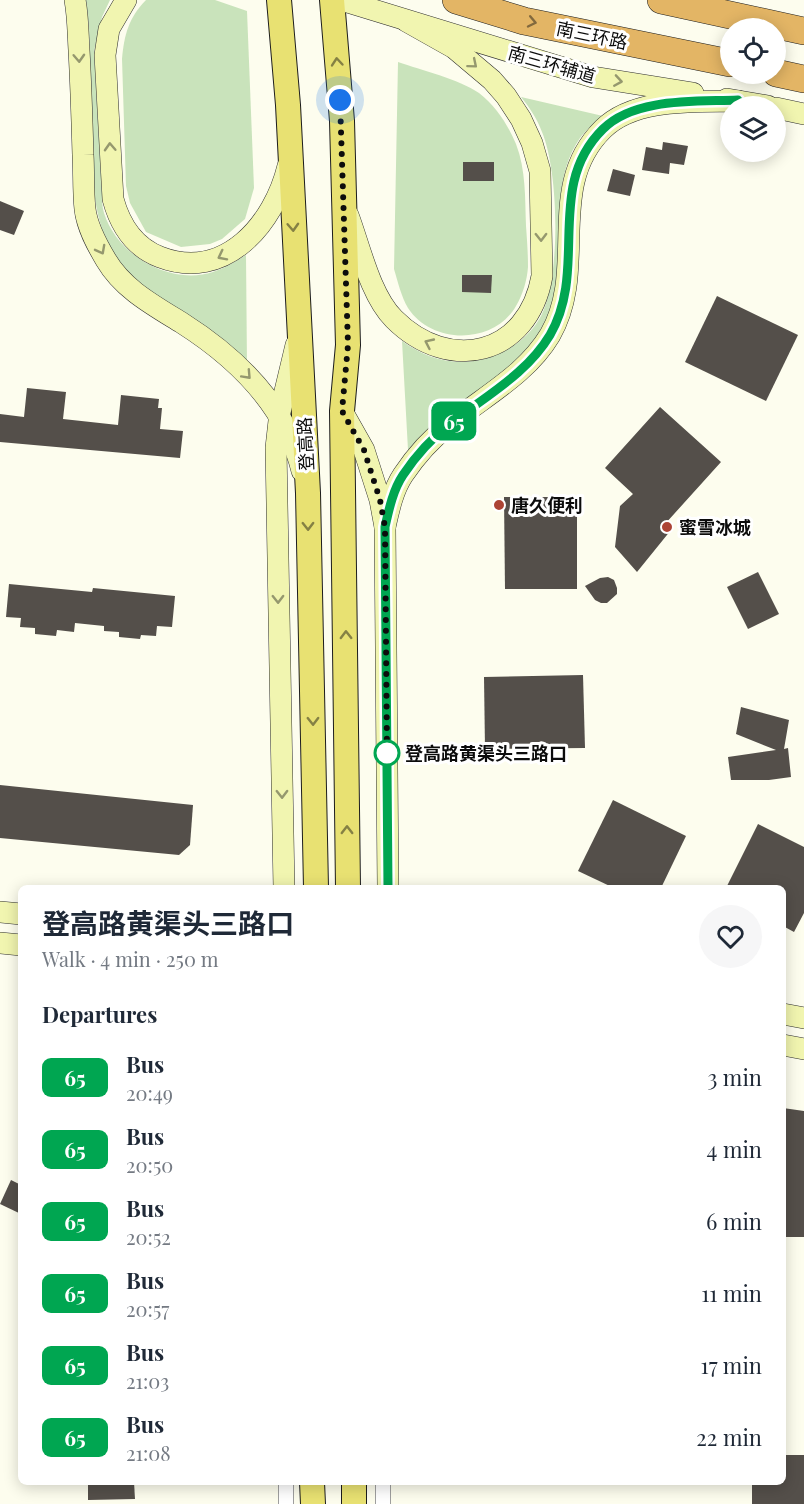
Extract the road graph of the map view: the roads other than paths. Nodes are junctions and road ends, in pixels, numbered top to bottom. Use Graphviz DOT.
graph roads {
  1 [pos="75,0"];
  2 [pos="126,0"];
  3 [pos="279,0"];
  4 [pos="332,0"];
  5 [pos="340,0"];
  6 [pos="456,0"];
  7 [pos="661,0"];
  8 [pos="406,21"];
  9 [pos="804,31"];
  10 [pos="720,61"];
  11 [pos="786,75"];
  12 [pos="804,79"];
  13 [pos="720,97"];
  14 [pos="720,101"];
  15 [pos="786,110"];
  16 [pos="804,114"];
  17 [pos="289,160"];
  18 [pos="344,205"];
  19 [pos="298,333"];
  20 [pos="342,411"];
  21 [pos="279,417"];
  22 [pos="308,493"];
  23 [pos="385,527"];
  24 [pos="284,885"];
  25 [pos="316,885"];
  26 [pos="348,885"];
  27 [pos="388,885"];
  28 [pos="0,912"];
  29 [pos="18,914"];
  30 [pos="0,943"];
  31 [pos="18,945"];
  32 [pos="786,1015"];
  33 [pos="804,1018"];
  34 [pos="786,1046"];
  35 [pos="804,1049"];
  36 [pos="286,1485"];
  37 [pos="312,1485"];
  38 [pos="354,1485"];
  39 [pos="383,1485"];
  40 [pos="286,1504"];
  41 [pos="313,1504"];
  42 [pos="354,1504"];
  43 [pos="383,1504"];
  1 -- 21 [label="main road, one-way"];
  17 -- 2 [label="main road, one-way"];
  3 -- 17 [label="main road, 登高路"];
  18 -- 4 [label="main road, 登高路, one-way"];
  5 -- 8 [label="main road, 南三环辅道"];
  6 -- 10 [label="highway, 南三环路, one-way"];
  7 -- 9 [label="highway"];
  8 -- 13 [label="main road, 南三环辅道, one-way"];
  8 -- 18 [label="main road, one-way"];
  11 -- 12 [label="highway"];
  14 -- 23 [label="main road"];
  15 -- 16 [label="main road"];
  17 -- 19 [label="main road, 登高路, one-way"];
  18 -- 20 [label="main road, 登高路"];
  19 -- 21 [label="main road"];
  19 -- 22 [label="main road, 登高路"];
  20 -- 23 [label="main road"];
  26 -- 20 [label="main road, 登高路, one-way"];
  21 -- 22 [label="main road"];
  21 -- 24 [label="main road, one-way"];
  22 -- 25 [label="main road, 登高路, one-way"];
  23 -- 27 [label="main road"];
  28 -- 29 [label="main road"];
  30 -- 31 [label="main road"];
  32 -- 33 [label="main road"];
  34 -- 35 [label="main road"];
  36 -- 40 [label="street"];
  37 -- 41 [label="main road"];
  38 -- 42 [label="main road"];
  39 -- 43 [label="street"];
}
